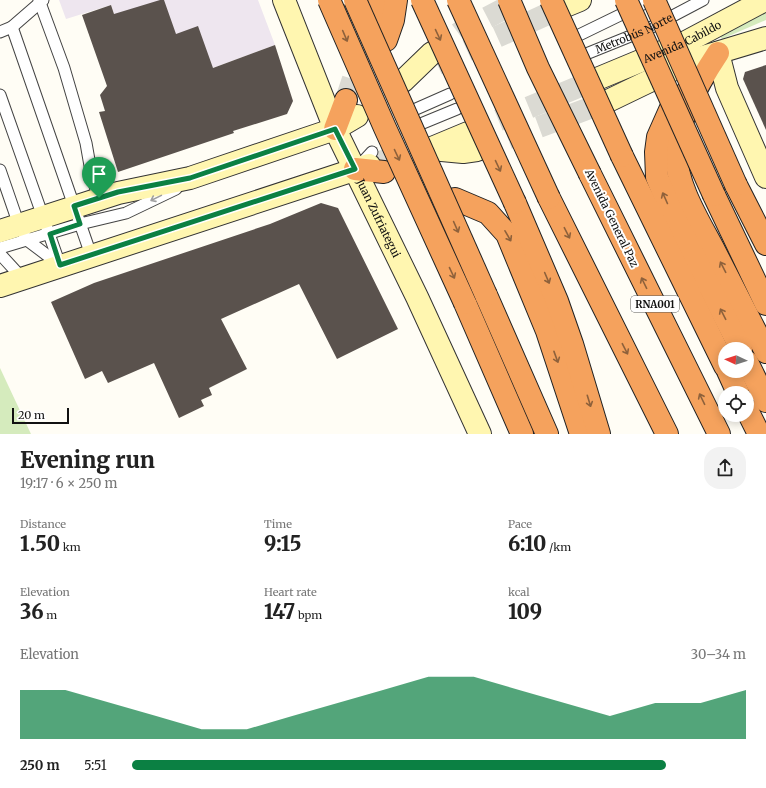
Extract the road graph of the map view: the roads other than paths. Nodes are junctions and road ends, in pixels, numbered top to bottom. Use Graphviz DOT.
graph roads {
  1 [pos="284,0"];
  2 [pos="330,0"];
  3 [pos="355,0"];
  4 [pos="396,0"];
  5 [pos="422,0"];
  6 [pos="458,0"];
  7 [pos="509,0"];
  8 [pos="626,0"];
  9 [pos="653,0"];
  10 [pos="703,0"];
  11 [pos="765,0"];
  12 [pos="41,1"];
  13 [pos="565,2"];
  14 [pos="12,27"];
  15 [pos="0,32"];
  16 [pos="577,36"];
  17 [pos="766,38"];
  18 [pos="386,40"];
  19 [pos="718,53"];
  20 [pos="586,54"];
  21 [pos="434,59"];
  22 [pos="701,78"];
  23 [pos="597,79"];
  24 [pos="403,81"];
  25 [pos="450,94"];
  26 [pos="0,95"];
  27 [pos="606,102"];
  28 [pos="416,109"];
  29 [pos="457,109"];
  30 [pos="354,111"];
  31 [pos="423,123"];
  32 [pos="335,129"];
  33 [pos="473,141"];
  34 [pos="431,149"];
  35 [pos="378,162"];
  36 [pos="217,169"];
  37 [pos="355,169"];
  38 [pos="0,170"];
  39 [pos="766,177"];
  40 [pos="99,198"];
  41 [pos="455,199"];
  42 [pos="77,215"];
  43 [pos="46,225"];
  44 [pos="15,232"];
  45 [pos="766,244"];
  46 [pos="0,248"];
  47 [pos="0,254"];
  48 [pos="91,255"];
  49 [pos="60,265"];
  50 [pos="0,275"];
  51 [pos="22,278"];
  52 [pos="0,286"];
  53 [pos="766,304"];
  54 [pos="736,342"];
  55 [pos="718,352"];
  56 [pos="766,352"];
  57 [pos="754,376"];
  58 [pos="766,401"];
  59 [pos="753,422"];
  60 [pos="480,434"];
  61 [pos="522,434"];
  62 [pos="547,434"];
  63 [pos="581,434"];
  64 [pos="599,434"];
  65 [pos="667,434"];
  66 [pos="719,434"];
  67 [pos="759,434"];
  1 -- 32 [label="main road, Juan Zufriategui"];
  2 -- 61 [label="highway, one-way, bridge"];
  3 -- 62 [label="highway, one-way, bridge"];
  4 -- 18 [label="highway"];
  5 -- 64 [label="highway, one-way, bridge"];
  6 -- 65 [label="highway, one-way, bridge"];
  66 -- 7 [label="highway, Avenida General Paz / RNA001, one-way, bridge"];
  8 -- 53 [label="highway, bridge"];
  9 -- 16 [label="lane, Metrobús Norte"];
  9 -- 45 [label="highway, bridge"];
  10 -- 20 [label="lane, Metrobús Norte"];
  11 -- 23 [label="main road, Avenida Cabildo"];
  12 -- 14 [label="lane"];
  12 -- 40 [label="lane"];
  13 -- 55 [label="highway, bridge"];
  14 -- 15 [label="lane"];
  14 -- 42 [label="lane"];
  17 -- 19 [label="main road, Avenida Cabildo"];
  19 -- 22 [label="highway"];
  19 -- 27 [label="main road, Avenida Cabildo"];
  19 -- 39 [label="main road"];
  21 -- 24 [label="main road"];
  54 -- 22 [label="highway, one-way"];
  56 -- 22 [label="highway, one-way"];
  25 -- 28 [label="lane"];
  26 -- 43 [label="lane"];
  29 -- 31 [label="lane"];
  30 -- 32 [label="highway"];
  32 -- 36 [label="main road"];
  32 -- 37 [label="main road, Juan Zufriategui"];
  33 -- 34 [label="main road"];
  35 -- 37 [label="highway"];
  36 -- 40 [label="main road"];
  36 -- 42 [label="lane, one-way"];
  37 -- 48 [label="main road"];
  37 -- 60 [label="main road, Juan Zufriategui"];
  38 -- 44 [label="lane"];
  40 -- 42 [label="main road"];
  41 -- 63 [label="highway, one-way"];
  42 -- 43 [label="main road"];
  42 -- 48 [label="lane"];
  43 -- 44 [label="main road"];
  43 -- 49 [label="lane"];
  44 -- 46 [label="lane"];
  44 -- 49 [label="lane"];
  47 -- 51 [label="lane"];
  48 -- 49 [label="main road"];
  49 -- 51 [label="main road"];
  50 -- 51 [label="lane"];
  51 -- 52 [label="main road"];
  57 -- 58 [label="highway"];
  59 -- 67 [label="highway"];
}
